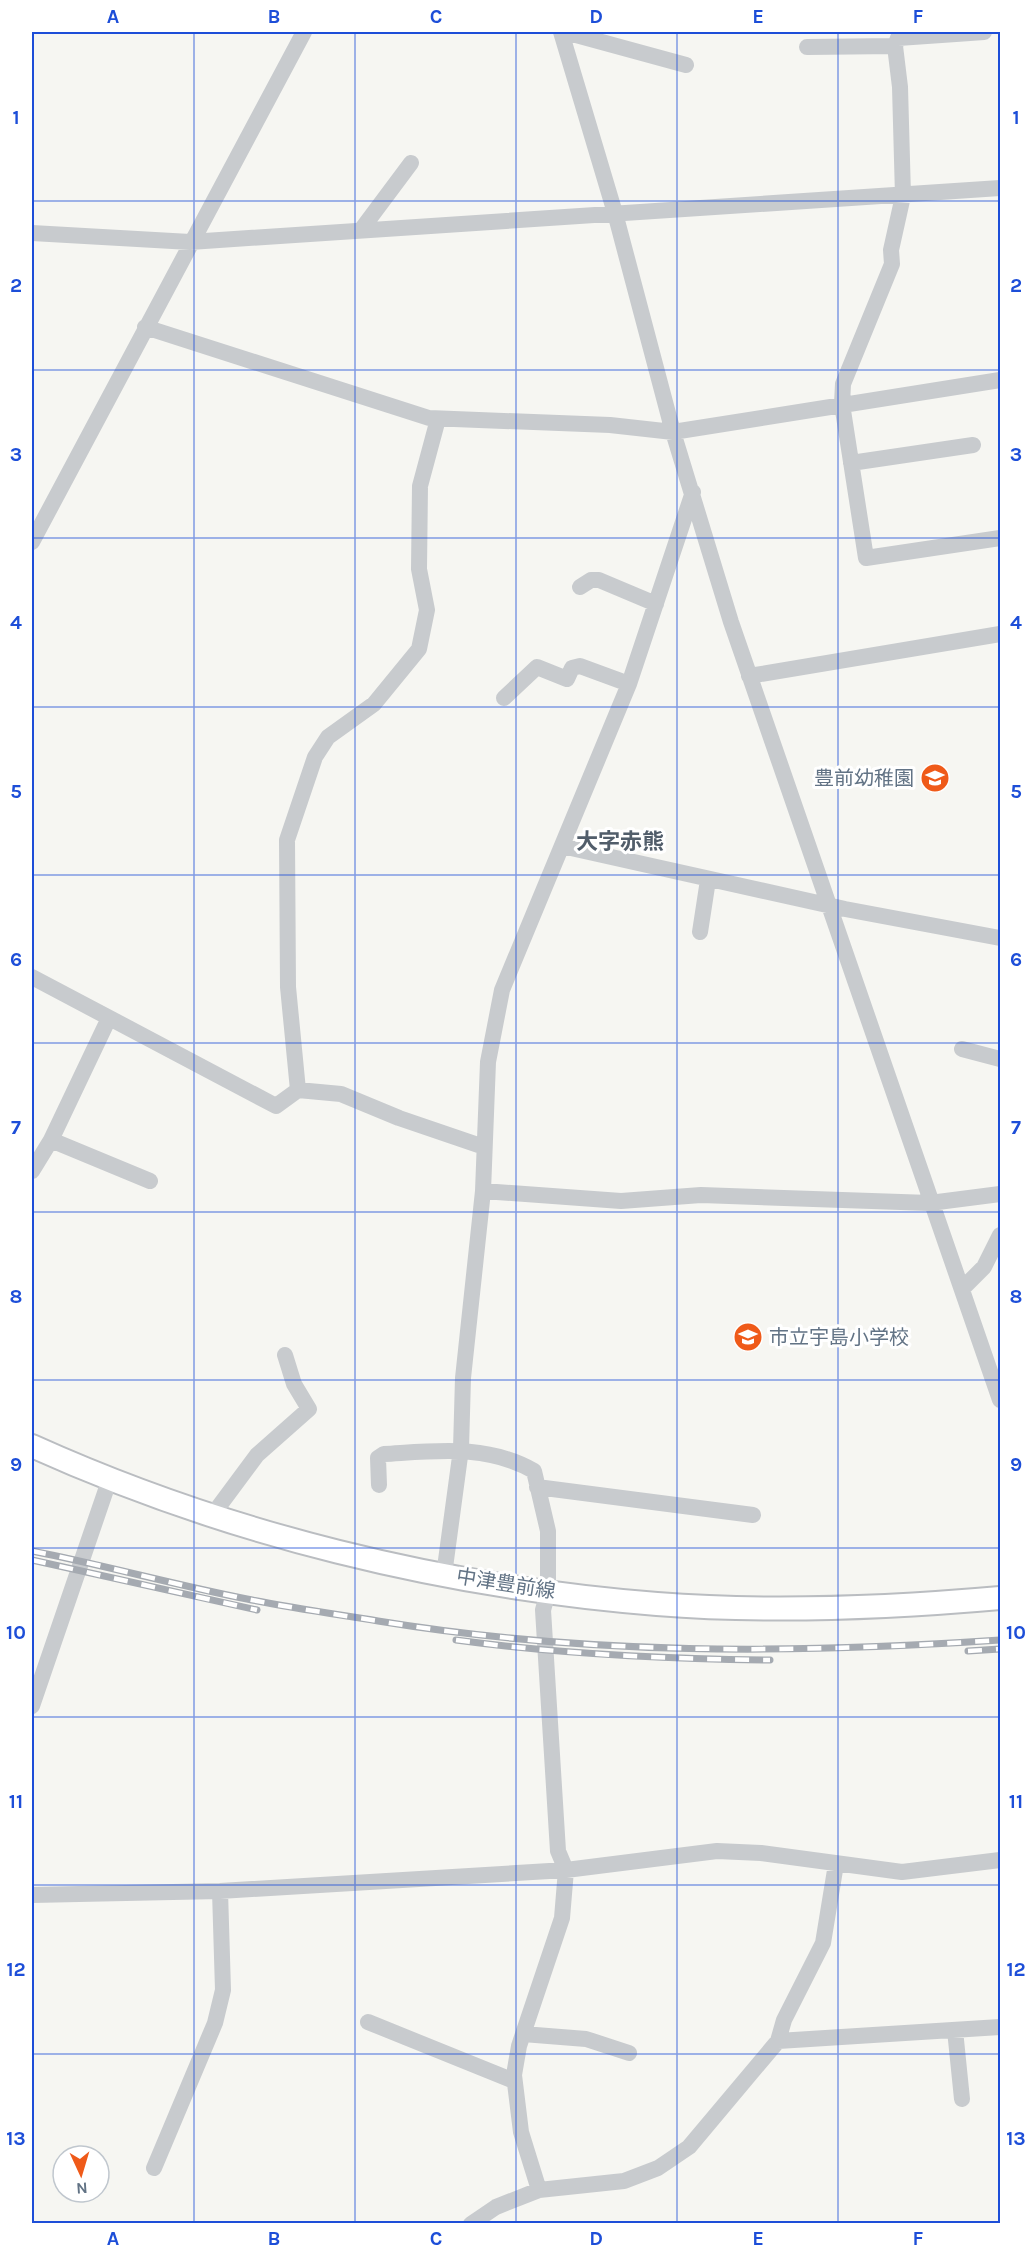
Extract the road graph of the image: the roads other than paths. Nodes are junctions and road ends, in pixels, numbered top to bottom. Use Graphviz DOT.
graph roads {
  1 [pos="304,32"];
  2 [pos="563,32"];
  3 [pos="984,32"];
  4 [pos="956,33"];
  5 [pos="895,46"];
  6 [pos="807,47"];
  7 [pos="686,65"];
  8 [pos="411,163"];
  9 [pos="1000,188"];
  10 [pos="903,196"];
  11 [pos="615,213"];
  12 [pos="361,230"];
  13 [pos="32,233"];
  14 [pos="190,242"];
  15 [pos="145,327"];
  16 [pos="1000,380"];
  17 [pos="842,405"];
  18 [pos="438,419"];
  19 [pos="673,432"];
  20 [pos="973,445"];
  21 [pos="851,463"];
  22 [pos="693,492"];
  23 [pos="1000,538"];
  24 [pos="32,542"];
  25 [pos="580,586"];
  26 [pos="656,604"];
  27 [pos="1000,637"];
  28 [pos="749,676"];
  29 [pos="629,684"];
  30 [pos="504,698"];
  31 [pos="562,846"];
  32 [pos="708,880"];
  33 [pos="828,904"];
  34 [pos="700,932"];
  35 [pos="1000,938"];
  36 [pos="32,977"];
  37 [pos="109,1018"];
  38 [pos="962,1049"];
  39 [pos="1000,1059"];
  40 [pos="298,1090"];
  41 [pos="51,1140"];
  42 [pos="484,1147"];
  43 [pos="32,1171"];
  44 [pos="150,1181"];
  45 [pos="483,1191"];
  46 [pos="1000,1194"];
  47 [pos="930,1203"];
  48 [pos="1000,1235"];
  49 [pos="963,1288"];
  50 [pos="285,1355"];
  51 [pos="1000,1400"];
  52 [pos="32,1446"];
  53 [pos="460,1449"];
  54 [pos="109,1481"];
  55 [pos="379,1485"];
  56 [pos="537,1487"];
  57 [pos="753,1515"];
  58 [pos="211,1517"];
  59 [pos="444,1575"];
  60 [pos="548,1592"];
  61 [pos="1000,1598"];
  62 [pos="32,1706"];
  63 [pos="1000,1860"];
  64 [pos="836,1864"];
  65 [pos="566,1870"];
  66 [pos="220,1891"];
  67 [pos="32,1895"];
  68 [pos="368,2022"];
  69 [pos="1000,2027"];
  70 [pos="955,2030"];
  71 [pos="523,2034"];
  72 [pos="778,2041"];
  73 [pos="629,2053"];
  74 [pos="514,2081"];
  75 [pos="962,2099"];
  76 [pos="154,2168"];
  77 [pos="539,2190"];
  78 [pos="471,2223"];
  1 -- 14 [label="street"];
  2 -- 7 [label="street"];
  2 -- 11 [label="street"];
  3 -- 4 [label="street"];
  4 -- 5 [label="street"];
  5 -- 6 [label="street"];
  5 -- 10 [label="street"];
  8 -- 12 [label="street"];
  9 -- 10 [label="street"];
  10 -- 11 [label="street"];
  10 -- 17 [label="street"];
  11 -- 12 [label="street"];
  11 -- 19 [label="street"];
  12 -- 14 [label="street"];
  13 -- 14 [label="street"];
  14 -- 15 [label="street"];
  15 -- 18 [label="street"];
  15 -- 24 [label="street"];
  16 -- 17 [label="street"];
  17 -- 19 [label="street"];
  17 -- 21 [label="street"];
  18 -- 19 [label="street"];
  18 -- 40 [label="street"];
  19 -- 22 [label="street"];
  20 -- 21 [label="street"];
  21 -- 23 [label="street"];
  22 -- 26 [label="street"];
  22 -- 28 [label="street"];
  25 -- 26 [label="street"];
  26 -- 29 [label="street"];
  27 -- 28 [label="street"];
  28 -- 33 [label="street"];
  29 -- 30 [label="street"];
  29 -- 31 [label="street"];
  31 -- 32 [label="street"];
  31 -- 42 [label="street"];
  32 -- 33 [label="street"];
  32 -- 34 [label="street"];
  33 -- 35 [label="street"];
  33 -- 47 [label="street"];
  36 -- 37 [label="street"];
  37 -- 40 [label="street"];
  37 -- 41 [label="street"];
  38 -- 39 [label="street"];
  40 -- 42 [label="street"];
  41 -- 43 [label="street"];
  41 -- 44 [label="street"];
  42 -- 45 [label="street"];
  45 -- 47 [label="street"];
  45 -- 53 [label="street"];
  46 -- 47 [label="street"];
  47 -- 49 [label="street"];
  48 -- 49 [label="street"];
  49 -- 51 [label="street"];
  50 -- 58 [label="street"];
  52 -- 54 [label="main road, 中津豊前線"];
  53 -- 55 [label="street"];
  53 -- 56 [label="street"];
  53 -- 59 [label="street"];
  54 -- 58 [label="main road, 中津豊前線"];
  54 -- 62 [label="street"];
  56 -- 57 [label="street"];
  56 -- 60 [label="street"];
  58 -- 59 [label="main road, 中津豊前線"];
  59 -- 60 [label="main road, 中津豊前線"];
  60 -- 61 [label="main road, 中津豊前線"];
  60 -- 65 [label="street"];
  63 -- 64 [label="street"];
  64 -- 65 [label="street"];
  64 -- 72 [label="street"];
  65 -- 66 [label="street"];
  65 -- 71 [label="street"];
  66 -- 67 [label="street"];
  66 -- 76 [label="street"];
  68 -- 74 [label="street"];
  69 -- 70 [label="street"];
  70 -- 72 [label="street"];
  70 -- 75 [label="street"];
  71 -- 73 [label="street"];
  71 -- 74 [label="street"];
  72 -- 77 [label="street"];
  74 -- 77 [label="street"];
  77 -- 78 [label="street"];
}
